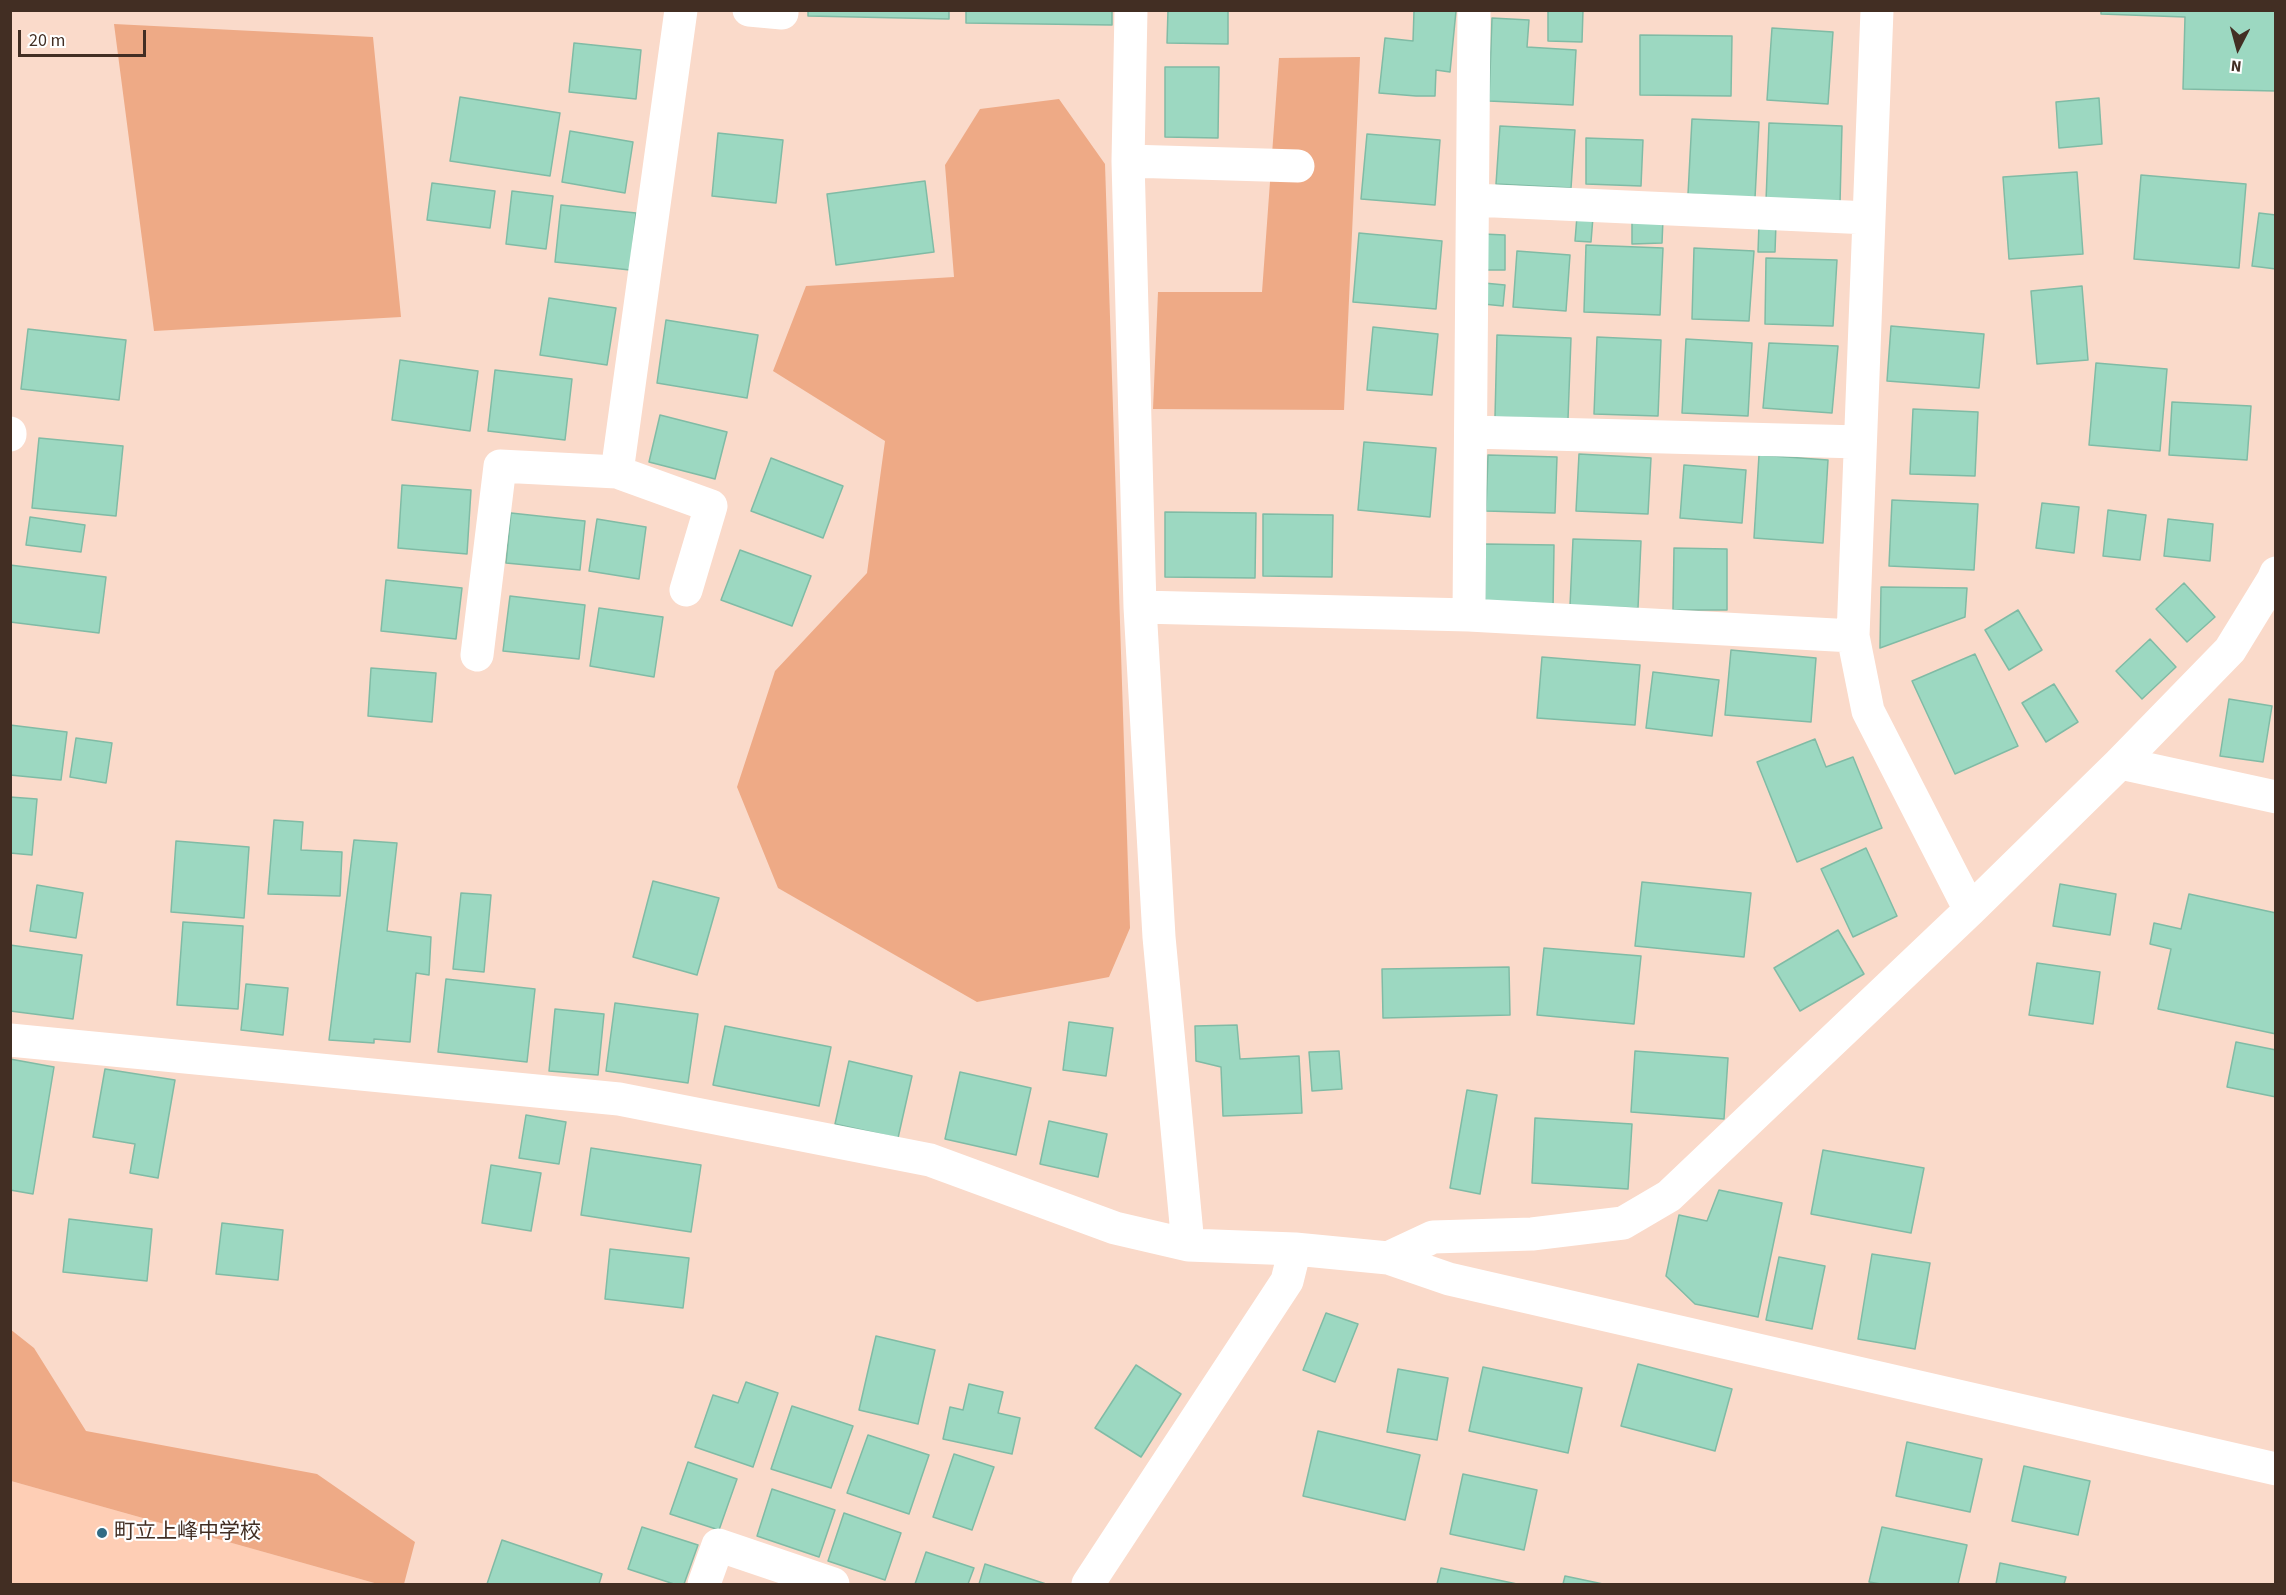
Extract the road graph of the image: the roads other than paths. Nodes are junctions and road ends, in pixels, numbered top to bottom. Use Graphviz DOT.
graph roads {
  1 [pos="681,10"];
  2 [pos="749,10"];
  3 [pos="782,10"];
  4 [pos="1131,10"];
  5 [pos="1474,10"];
  6 [pos="1876,10"];
  7 [pos="1128,161"];
  8 [pos="1298,166"];
  9 [pos="1473,200"];
  10 [pos="1869,218"];
  11 [pos="1471,432"];
  12 [pos="1860,442"];
  13 [pos="617,472"];
  14 [pos="2276,573"];
  15 [pos="686,590"];
  16 [pos="1140,607"];
  17 [pos="1469,615"];
  18 [pos="1853,636"];
  19 [pos="477,655"];
  20 [pos="2120,763"];
  21 [pos="2276,797"];
  22 [pos="1970,910"];
  23 [pos="10,1040"];
  24 [pos="1188,1245"];
  25 [pos="1295,1249"];
  26 [pos="1388,1258"];
  27 [pos="2276,1469"];
  28 [pos="704,1584"];
  29 [pos="833,1584"];
  30 [pos="1088,1584"];
  1 -- 13 [label="street"];
  2 -- 3 [label="street"];
  4 -- 7 [label="street"];
  5 -- 9 [label="street"];
  6 -- 10 [label="street"];
  7 -- 8 [label="street"];
  7 -- 16 [label="street"];
  9 -- 10 [label="street"];
  9 -- 11 [label="street"];
  10 -- 12 [label="street"];
  11 -- 12 [label="street"];
  11 -- 17 [label="street"];
  12 -- 18 [label="street"];
  13 -- 15 [label="street"];
  13 -- 19 [label="street"];
  14 -- 20 [label="street"];
  16 -- 17 [label="street"];
  16 -- 24 [label="street"];
  17 -- 18 [label="street"];
  18 -- 22 [label="street"];
  20 -- 21 [label="street"];
  20 -- 22 [label="street"];
  22 -- 26 [label="street"];
  23 -- 24 [label="street"];
  24 -- 25 [label="street"];
  25 -- 26 [label="street"];
  25 -- 30 [label="street"];
  26 -- 27 [label="street"];
  28 -- 29 [label="street"];
}
